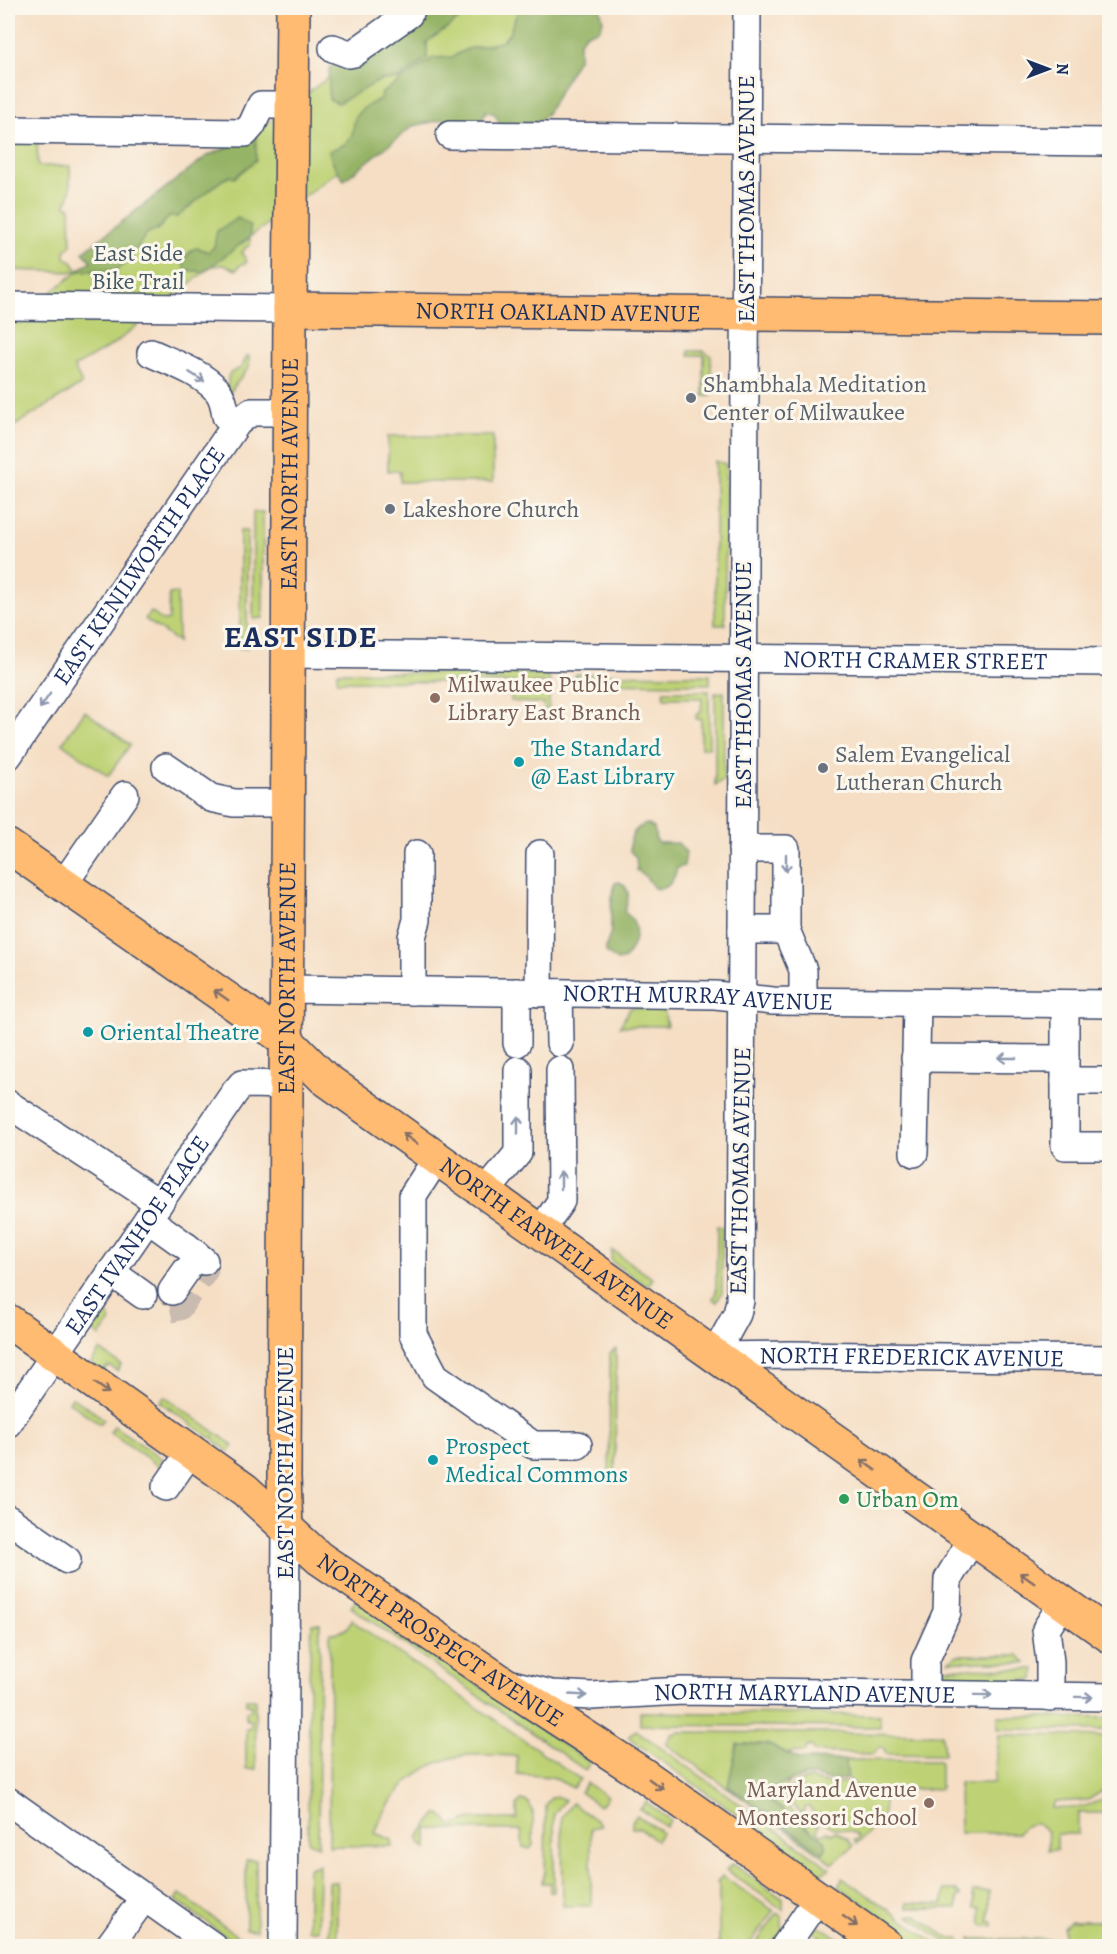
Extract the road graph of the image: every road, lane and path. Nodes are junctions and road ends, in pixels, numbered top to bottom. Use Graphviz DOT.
graph roads {
  1 [pos="294,8"];
  2 [pos="412,8"];
  3 [pos="747,8"];
  4 [pos="333,48"];
  5 [pos="292,105"];
  6 [pos="8,130"];
  7 [pos="450,135"];
  8 [pos="746,138"];
  9 [pos="1110,142"];
  10 [pos="20,306"];
  11 [pos="290,309"];
  12 [pos="746,314"];
  13 [pos="1110,318"];
  14 [pos="151,352"];
  15 [pos="290,412"];
  16 [pos="226,416"];
  17 [pos="288,654"];
  18 [pos="743,659"];
  19 [pos="1110,662"];
  20 [pos="8,756"];
  21 [pos="166,767"];
  22 [pos="125,795"];
  23 [pos="287,803"];
  24 [pos="8,846"];
  25 [pos="742,849"];
  26 [pos="540,854"];
  27 [pos="63,885"];
  28 [pos="406,890"];
  29 [pos="742,930"];
  30 [pos="786,930"];
  31 [pos="286,989"];
  32 [pos="412,991"];
  33 [pos="539,993"];
  34 [pos="741,997"];
  35 [pos="803,1001"];
  36 [pos="917,1003"];
  37 [pos="1065,1004"];
  38 [pos="1110,1004"];
  39 [pos="286,1040"];
  40 [pos="518,1043"];
  41 [pos="560,1043"];
  42 [pos="915,1058"];
  43 [pos="518,1070"];
  44 [pos="560,1070"];
  45 [pos="1065,1070"];
  46 [pos="1110,1081"];
  47 [pos="286,1085"];
  48 [pos="8,1104"];
  49 [pos="1110,1146"];
  50 [pos="914,1154"];
  51 [pos="437,1158"];
  52 [pos="485,1193"];
  53 [pos="154,1211"];
  54 [pos="540,1232"];
  55 [pos="111,1272"];
  56 [pos="8,1321"];
  57 [pos="55,1354"];
  58 [pos="714,1356"];
  59 [pos="1110,1359"];
  60 [pos="8,1423"];
  61 [pos="578,1445"];
  62 [pos="191,1451"];
  63 [pos="166,1487"];
  64 [pos="8,1519"];
  65 [pos="286,1528"];
  66 [pos="972,1539"];
  67 [pos="67,1560"];
  68 [pos="1063,1603"];
  69 [pos="1110,1636"];
  70 [pos="500,1681"];
  71 [pos="925,1695"];
  72 [pos="1050,1697"];
  73 [pos="1110,1697"];
  74 [pos="8,1801"];
  75 [pos="144,1898"];
  76 [pos="818,1898"];
  77 [pos="109,1947"];
  78 [pos="213,1947"];
  79 [pos="283,1947"];
  80 [pos="785,1947"];
  81 [pos="886,1947"];
  1 -- 5 [label="main road, EAST NORTH AVENUE"];
  2 -- 4 [label="street"];
  3 -- 8 [label="street, EAST THOMAS AVENUE"];
  5 -- 6 [label="street"];
  5 -- 11 [label="main road, EAST NORTH AVENUE"];
  7 -- 8 [label="street"];
  8 -- 9 [label="street"];
  8 -- 12 [label="street, EAST THOMAS AVENUE"];
  10 -- 11 [label="street, NORTH OAKLAND AVENUE"];
  11 -- 12 [label="main road, NORTH OAKLAND AVENUE"];
  11 -- 15 [label="main road, EAST NORTH AVENUE"];
  12 -- 13 [label="main road, NORTH OAKLAND AVENUE"];
  12 -- 18 [label="street, EAST THOMAS AVENUE"];
  14 -- 16 [label="street, one-way"];
  15 -- 17 [label="main road, EAST NORTH AVENUE"];
  15 -- 20 [label="street, EAST KENILWORTH PLACE, one-way"];
  17 -- 18 [label="street, NORTH CRAMER STREET"];
  17 -- 23 [label="main road, EAST NORTH AVENUE"];
  18 -- 19 [label="street, NORTH CRAMER STREET"];
  18 -- 25 [label="street, EAST THOMAS AVENUE"];
  21 -- 23 [label="street"];
  22 -- 27 [label="street"];
  23 -- 31 [label="main road, EAST NORTH AVENUE"];
  24 -- 27 [label="main road, NORTH FARWELL AVENUE"];
  25 -- 29 [label="street, EAST THOMAS AVENUE"];
  25 -- 30 [label="street, one-way"];
  26 -- 33 [label="street"];
  39 -- 27 [label="main road, NORTH FARWELL AVENUE, one-way"];
  28 -- 32 [label="street"];
  29 -- 30 [label="street"];
  29 -- 34 [label="street, EAST THOMAS AVENUE"];
  30 -- 35 [label="street"];
  31 -- 32 [label="street, NORTH MURRAY AVENUE"];
  31 -- 39 [label="main road, EAST NORTH AVENUE"];
  32 -- 33 [label="street, NORTH MURRAY AVENUE"];
  33 -- 34 [label="street, NORTH MURRAY AVENUE"];
  33 -- 40 [label="street"];
  33 -- 41 [label="street"];
  34 -- 35 [label="street, NORTH MURRAY AVENUE"];
  34 -- 58 [label="street, EAST THOMAS AVENUE"];
  35 -- 36 [label="street, NORTH MURRAY AVENUE"];
  36 -- 37 [label="street, NORTH MURRAY AVENUE"];
  36 -- 42 [label="street"];
  37 -- 38 [label="street, NORTH MURRAY AVENUE"];
  37 -- 45 [label="street"];
  39 -- 47 [label="main road, EAST NORTH AVENUE"];
  51 -- 39 [label="main road, NORTH FARWELL AVENUE, one-way"];
  45 -- 42 [label="street, one-way"];
  42 -- 50 [label="street"];
  52 -- 43 [label="street, one-way"];
  54 -- 44 [label="street, one-way"];
  45 -- 46 [label="street"];
  45 -- 49 [label="street"];
  47 -- 53 [label="street, EAST IVANHOE PLACE"];
  47 -- 65 [label="main road, EAST NORTH AVENUE"];
  48 -- 53 [label="street"];
  51 -- 52 [label="main road, NORTH FARWELL AVENUE"];
  51 -- 61 [label="street"];
  52 -- 54 [label="main road, NORTH FARWELL AVENUE"];
  53 -- 55 [label="street, EAST IVANHOE PLACE"];
  53 -- 55 [label="street"];
  54 -- 58 [label="main road, NORTH FARWELL AVENUE"];
  55 -- 57 [label="street, EAST IVANHOE PLACE"];
  56 -- 57 [label="main road, NORTH PROSPECT AVENUE"];
  57 -- 60 [label="street, EAST IVANHOE PLACE"];
  57 -- 62 [label="main road, NORTH PROSPECT AVENUE, one-way"];
  58 -- 59 [label="street, NORTH FREDERICK AVENUE"];
  66 -- 58 [label="main road, NORTH FARWELL AVENUE, one-way"];
  62 -- 63 [label="street"];
  62 -- 65 [label="main road, NORTH PROSPECT AVENUE"];
  64 -- 67 [label="street"];
  65 -- 70 [label="main road, NORTH PROSPECT AVENUE"];
  65 -- 79 [label="street, EAST NORTH AVENUE"];
  68 -- 66 [label="main road, NORTH FARWELL AVENUE, one-way"];
  66 -- 71 [label="street"];
  68 -- 69 [label="main road, NORTH FARWELL AVENUE"];
  68 -- 72 [label="street"];
  70 -- 71 [label="street, NORTH MARYLAND AVENUE, one-way"];
  70 -- 76 [label="main road, NORTH PROSPECT AVENUE, one-way"];
  71 -- 72 [label="street, NORTH MARYLAND AVENUE, one-way"];
  72 -- 73 [label="street, NORTH MARYLAND AVENUE, one-way"];
  74 -- 75 [label="street"];
  75 -- 77 [label="street"];
  75 -- 78 [label="street"];
  76 -- 80 [label="street"];
  76 -- 81 [label="main road, NORTH PROSPECT AVENUE, one-way"];
}
